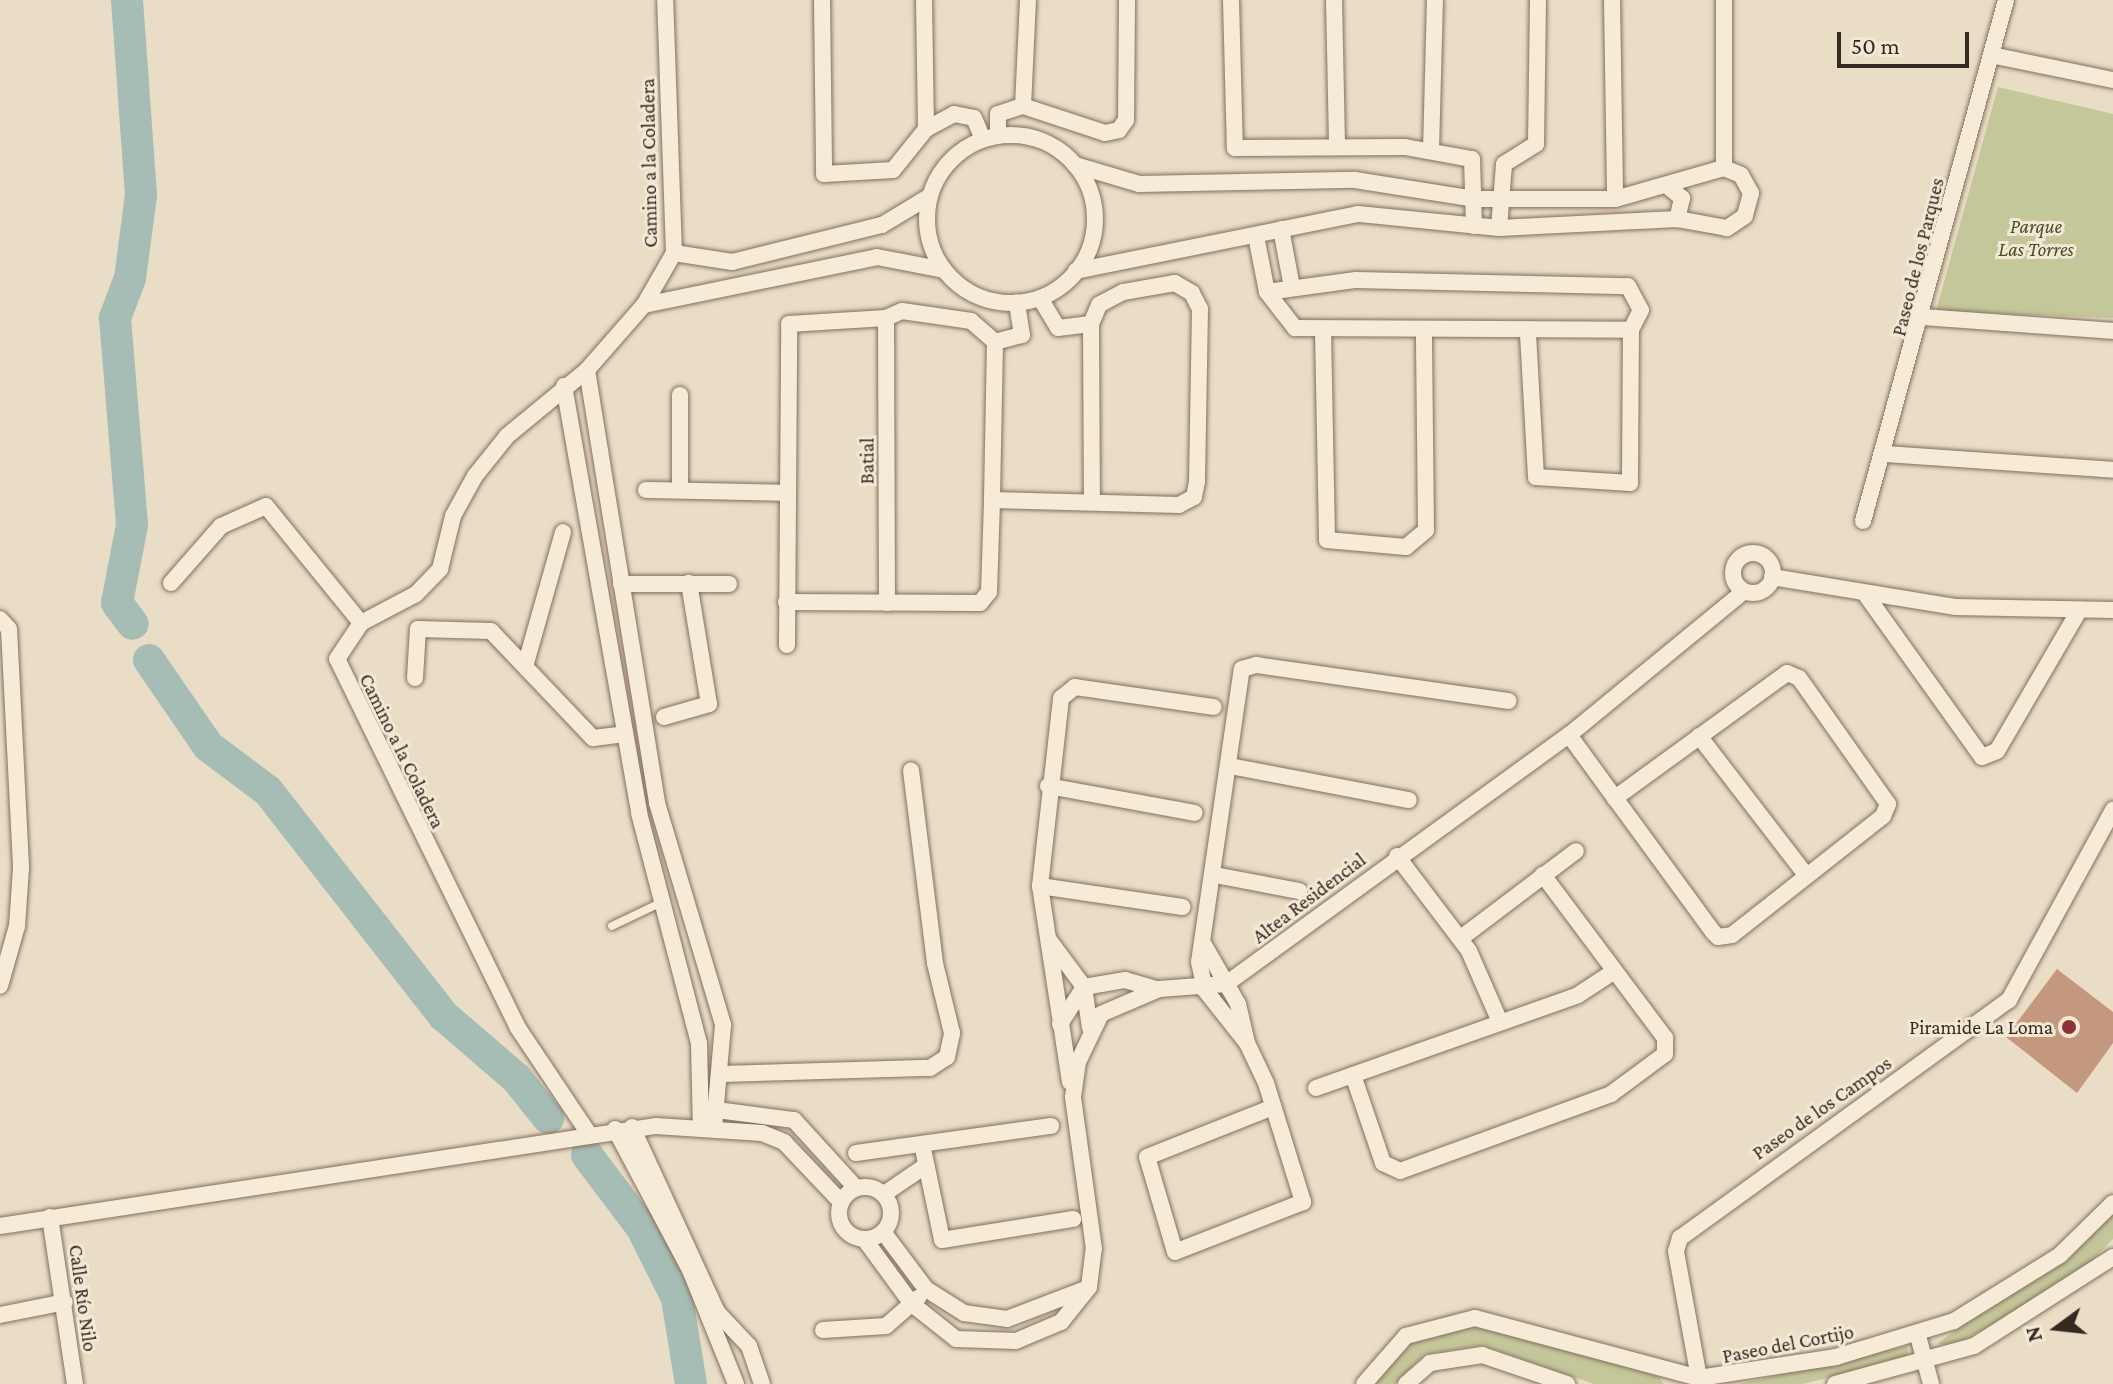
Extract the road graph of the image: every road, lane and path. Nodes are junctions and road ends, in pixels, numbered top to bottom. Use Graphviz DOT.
graph roads {
  1 [pos="665,0"];
  2 [pos="822,0"];
  3 [pos="924,0"];
  4 [pos="1028,0"];
  5 [pos="1127,0"];
  6 [pos="1231,0"];
  7 [pos="1334,0"];
  8 [pos="1435,0"];
  9 [pos="1538,0"];
  10 [pos="1612,0"];
  11 [pos="1724,0"];
  12 [pos="2006,0"];
  13 [pos="1991,55"];
  14 [pos="2113,80"];
  15 [pos="1023,106"];
  16 [pos="926,129"];
  17 [pos="990,137"];
  18 [pos="1337,147"];
  19 [pos="1431,151"];
  20 [pos="1075,165"];
  21 [pos="1724,168"];
  22 [pos="1670,188"];
  23 [pos="930,196"];
  24 [pos="1500,197"];
  25 [pos="1475,199"];
  26 [pos="1615,199"];
  27 [pos="1677,219"];
  28 [pos="1474,226"];
  29 [pos="1499,228"];
  30 [pos="1281,229"];
  31 [pos="1256,236"];
  32 [pos="674,253"];
  33 [pos="944,270"];
  34 [pos="1076,271"];
  35 [pos="1292,287"];
  36 [pos="1267,292"];
  37 [pos="1040,298"];
  38 [pos="1017,302"];
  39 [pos="644,305"];
  40 [pos="1924,317"];
  41 [pos="886,318"];
  42 [pos="1091,324"];
  43 [pos="1323,330"];
  44 [pos="1424,330"];
  45 [pos="1631,330"];
  46 [pos="2113,331"];
  47 [pos="1528,332"];
  48 [pos="995,342"];
  49 [pos="587,370"];
  50 [pos="564,386"];
  51 [pos="680,395"];
  52 [pos="1887,454"];
  53 [pos="2113,470"];
  54 [pos="646,490"];
  55 [pos="680,490"];
  56 [pos="787,493"];
  57 [pos="992,500"];
  58 [pos="1092,501"];
  59 [pos="1863,521"];
  60 [pos="563,532"];
  61 [pos="598,571"];
  62 [pos="620,576"];
  63 [pos="1772,577"];
  64 [pos="171,583"];
  65 [pos="689,583"];
  66 [pos="729,584"];
  67 [pos="1743,592"];
  68 [pos="1866,595"];
  69 [pos="786,602"];
  70 [pos="887,603"];
  71 [pos="2080,609"];
  72 [pos="2113,610"];
  73 [pos="0,619"];
  74 [pos="361,623"];
  75 [pos="787,645"];
  76 [pos="526,663"];
  77 [pos="415,678"];
  78 [pos="1508,701"];
  79 [pos="1214,707"];
  80 [pos="664,717"];
  81 [pos="625,734"];
  82 [pos="1569,735"];
  83 [pos="1699,736"];
  84 [pos="1230,766"];
  85 [pos="911,770"];
  86 [pos="1048,786"];
  87 [pos="1615,798"];
  88 [pos="1409,800"];
  89 [pos="2113,810"];
  90 [pos="1195,813"];
  91 [pos="1576,851"];
  92 [pos="1397,856"];
  93 [pos="1215,875"];
  94 [pos="1543,875"];
  95 [pos="1806,875"];
  96 [pos="1040,886"];
  97 [pos="1299,891"];
  98 [pos="663,902"];
  99 [pos="1182,907"];
  100 [pos="612,926"];
  101 [pos="689,930"];
  102 [pos="672,935"];
  103 [pos="1461,938"];
  104 [pos="1048,939"];
  105 [pos="1204,945"];
  106 [pos="1613,972"];
  107 [pos="1226,984"];
  108 [pos="0,986"];
  109 [pos="1084,987"];
  110 [pos="1159,989"];
  111 [pos="1205,990"];
  112 [pos="1500,1022"];
  113 [pos="1060,1024"];
  114 [pos="1090,1028"];
  115 [pos="1247,1043"];
  116 [pos="722,1074"];
  117 [pos="1353,1075"];
  118 [pos="1316,1088"];
  119 [pos="1073,1097"];
  120 [pos="1273,1107"];
  121 [pos="709,1109"];
  122 [pos="680,1125"];
  123 [pos="1051,1126"];
  124 [pos="624,1128"];
  125 [pos="708,1128"];
  126 [pos="589,1134"];
  127 [pos="922,1144"];
  128 [pos="856,1153"];
  129 [pos="925,1166"];
  130 [pos="856,1188"];
  131 [pos="884,1194"];
  132 [pos="841,1202"];
  133 [pos="2113,1203"];
  134 [pos="50,1217"];
  135 [pos="1073,1219"];
  136 [pos="0,1226"];
  137 [pos="884,1233"];
  138 [pos="865,1240"];
  139 [pos="2113,1257"];
  140 [pos="1089,1287"];
  141 [pos="926,1289"];
  142 [pos="65,1302"];
  143 [pos="912,1304"];
  144 [pos="0,1315"];
  145 [pos="823,1330"];
  146 [pos="1918,1336"];
  147 [pos="1925,1362"];
  148 [pos="1674,1378"];
  149 [pos="1699,1378"];
  150 [pos="75,1384"];
  151 [pos="736,1384"];
  152 [pos="762,1384"];
  153 [pos="1364,1384"];
  154 [pos="1406,1384"];
  155 [pos="1567,1384"];
  156 [pos="1835,1384"];
  157 [pos="1931,1384"];
  1 -- 32 [label="street, Camino a la Coladera"];
  2 -- 16 [label="street"];
  3 -- 16 [label="street"];
  4 -- 15 [label="street"];
  5 -- 15 [label="street"];
  6 -- 18 [label="street"];
  7 -- 18 [label="street"];
  8 -- 19 [label="street"];
  9 -- 24 [label="street"];
  10 -- 26 [label="street"];
  11 -- 21 [label="street"];
  12 -- 13 [label="street, Paseo de los Parques"];
  13 -- 14 [label="street"];
  13 -- 40 [label="street, Paseo de los Parques"];
  15 -- 17 [label="street"];
  16 -- 17 [label="street"];
  17 -- 20 [label="street"];
  17 -- 23 [label="street"];
  18 -- 19 [label="street"];
  19 -- 25 [label="street"];
  20 -- 25 [label="street"];
  20 -- 34 [label="street"];
  21 -- 22 [label="street"];
  21 -- 27 [label="street"];
  22 -- 26 [label="street"];
  22 -- 27 [label="street"];
  23 -- 32 [label="street"];
  23 -- 33 [label="street"];
  24 -- 25 [label="street"];
  24 -- 26 [label="street"];
  24 -- 29 [label="street"];
  25 -- 28 [label="street"];
  27 -- 29 [label="street"];
  28 -- 29 [label="street"];
  28 -- 30 [label="street"];
  30 -- 31 [label="street"];
  30 -- 35 [label="street"];
  31 -- 34 [label="street"];
  31 -- 36 [label="street"];
  32 -- 39 [label="street, Camino a la Coladera"];
  33 -- 38 [label="street"];
  33 -- 39 [label="street"];
  34 -- 37 [label="street"];
  35 -- 36 [label="street"];
  35 -- 45 [label="street"];
  36 -- 43 [label="street"];
  37 -- 38 [label="street"];
  37 -- 42 [label="street"];
  38 -- 48 [label="street"];
  39 -- 49 [label="street, Camino a la Coladera"];
  40 -- 46 [label="street"];
  40 -- 52 [label="street, Paseo de los Parques"];
  41 -- 48 [label="street"];
  41 -- 56 [label="street"];
  41 -- 70 [label="street, Batial"];
  42 -- 58 [label="street"];
  42 -- 58 [label="street"];
  43 -- 44 [label="street"];
  43 -- 44 [label="street"];
  44 -- 47 [label="street"];
  45 -- 47 [label="street"];
  45 -- 47 [label="street"];
  48 -- 57 [label="street"];
  49 -- 50 [label="street, Camino a la Coladera"];
  49 -- 62 [label="street"];
  50 -- 61 [label="street"];
  50 -- 74 [label="street, Camino a la Coladera"];
  51 -- 55 [label="street"];
  52 -- 53 [label="street"];
  52 -- 59 [label="street, Paseo de los Parques"];
  54 -- 55 [label="street"];
  55 -- 56 [label="street"];
  56 -- 69 [label="street"];
  57 -- 58 [label="street"];
  57 -- 70 [label="street"];
  60 -- 76 [label="street"];
  61 -- 62 [label="street"];
  61 -- 81 [label="street"];
  62 -- 65 [label="street"];
  62 -- 101 [label="street"];
  63 -- 67 [label="street"];
  63 -- 67 [label="street"];
  63 -- 68 [label="street"];
  64 -- 74 [label="street"];
  65 -- 66 [label="street"];
  65 -- 80 [label="street"];
  67 -- 82 [label="street, Altea Residencial"];
  68 -- 71 [label="street"];
  68 -- 71 [label="street"];
  69 -- 70 [label="street"];
  69 -- 75 [label="street"];
  71 -- 72 [label="street"];
  73 -- 108 [label="street"];
  74 -- 126 [label="street, Camino a la Coladera"];
  76 -- 77 [label="street"];
  76 -- 81 [label="street"];
  78 -- 84 [label="street"];
  79 -- 86 [label="street"];
  81 -- 98 [label="street"];
  82 -- 87 [label="street"];
  82 -- 92 [label="street, Altea Residencial"];
  83 -- 87 [label="street"];
  83 -- 95 [label="street"];
  83 -- 95 [label="street"];
  84 -- 88 [label="street"];
  84 -- 93 [label="street"];
  85 -- 116 [label="street"];
  86 -- 90 [label="street"];
  86 -- 96 [label="street"];
  87 -- 95 [label="street"];
  89 -- 149 [label="street, Paseo de los Campos"];
  91 -- 94 [label="street"];
  92 -- 103 [label="street"];
  92 -- 107 [label="street, Altea Residencial"];
  93 -- 97 [label="street"];
  93 -- 105 [label="street"];
  94 -- 103 [label="street"];
  94 -- 106 [label="street"];
  96 -- 99 [label="street"];
  96 -- 104 [label="street"];
  98 -- 100 [label="lane"];
  98 -- 102 [label="street"];
  101 -- 102 [label="street"];
  101 -- 116 [label="street"];
  102 -- 121 [label="street"];
  103 -- 112 [label="street"];
  104 -- 109 [label="street"];
  104 -- 113 [label="street"];
  105 -- 107 [label="street"];
  105 -- 111 [label="street"];
  106 -- 112 [label="street"];
  106 -- 117 [label="street"];
  107 -- 111 [label="street, Altea Residencial"];
  107 -- 115 [label="street"];
  109 -- 110 [label="street"];
  109 -- 113 [label="street"];
  109 -- 114 [label="street"];
  110 -- 111 [label="street, Altea Residencial"];
  110 -- 114 [label="street, Altea Residencial"];
  111 -- 115 [label="street"];
  112 -- 117 [label="street"];
  113 -- 119 [label="street"];
  114 -- 119 [label="street"];
  115 -- 120 [label="street"];
  116 -- 121 [label="street"];
  117 -- 118 [label="street"];
  119 -- 140 [label="street"];
  120 -- 120 [label="street"];
  121 -- 122 [label="street"];
  121 -- 125 [label="street"];
  121 -- 130 [label="street"];
  122 -- 124 [label="street"];
  122 -- 125 [label="street"];
  123 -- 127 [label="street"];
  124 -- 126 [label="street"];
  124 -- 151 [label="street"];
  124 -- 152 [label="street"];
  125 -- 132 [label="street"];
  126 -- 134 [label="street"];
  127 -- 128 [label="street"];
  127 -- 129 [label="street"];
  129 -- 131 [label="street"];
  129 -- 135 [label="street"];
  130 -- 131 [label="street"];
  130 -- 132 [label="street"];
  131 -- 137 [label="street"];
  132 -- 138 [label="street"];
  133 -- 146 [label="street, Paseo del Cortijo"];
  134 -- 136 [label="street"];
  134 -- 142 [label="street, Calle Río Nilo"];
  137 -- 138 [label="street"];
  137 -- 141 [label="street"];
  138 -- 143 [label="street"];
  139 -- 147 [label="street"];
  140 -- 141 [label="street"];
  140 -- 143 [label="street"];
  141 -- 143 [label="street"];
  142 -- 144 [label="street"];
  142 -- 150 [label="street, Calle Río Nilo"];
  143 -- 145 [label="street"];
  146 -- 147 [label="street"];
  146 -- 149 [label="street, Paseo del Cortijo"];
  147 -- 156 [label="street"];
  147 -- 157 [label="street"];
  148 -- 149 [label="street, Paseo del Cortijo"];
  148 -- 153 [label="street, Paseo del Cortijo"];
  154 -- 155 [label="street"];
}
